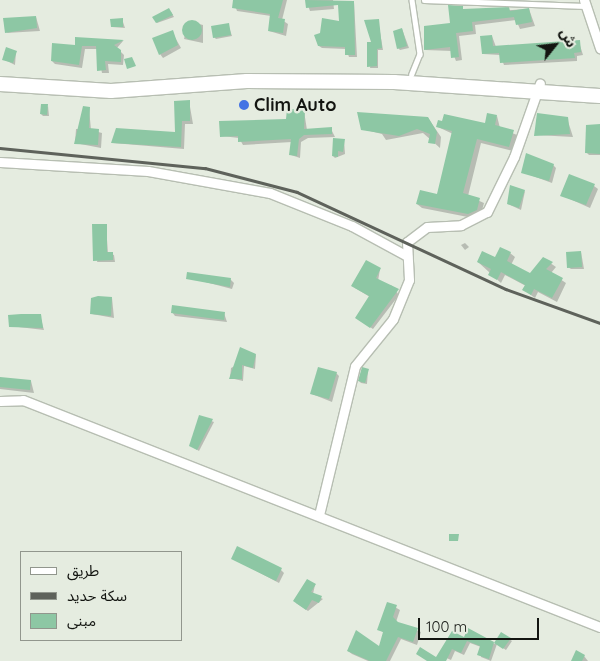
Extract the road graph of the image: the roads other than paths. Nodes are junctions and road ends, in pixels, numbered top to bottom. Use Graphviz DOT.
graph roads {
  1 [pos="412,0"];
  2 [pos="424,0"];
  3 [pos="584,3"];
  4 [pos="600,48"];
  5 [pos="0,74"];
  6 [pos="412,74"];
  7 [pos="0,84"];
  8 [pos="538,87"];
  9 [pos="600,88"];
  10 [pos="600,96"];
  11 [pos="0,162"];
  12 [pos="407,256"];
  13 [pos="0,401"];
  14 [pos="320,515"];
  15 [pos="600,627"];
  1 -- 6 [label="lane"];
  2 -- 3 [label="lane"];
  3 -- 4 [label="street"];
  5 -- 6 [label="main road"];
  6 -- 8 [label="main road"];
  7 -- 8 [label="main road"];
  8 -- 9 [label="main road"];
  8 -- 10 [label="main road"];
  8 -- 12 [label="street"];
  11 -- 12 [label="street"];
  12 -- 14 [label="street"];
  13 -- 14 [label="street"];
  14 -- 15 [label="street"];
}
